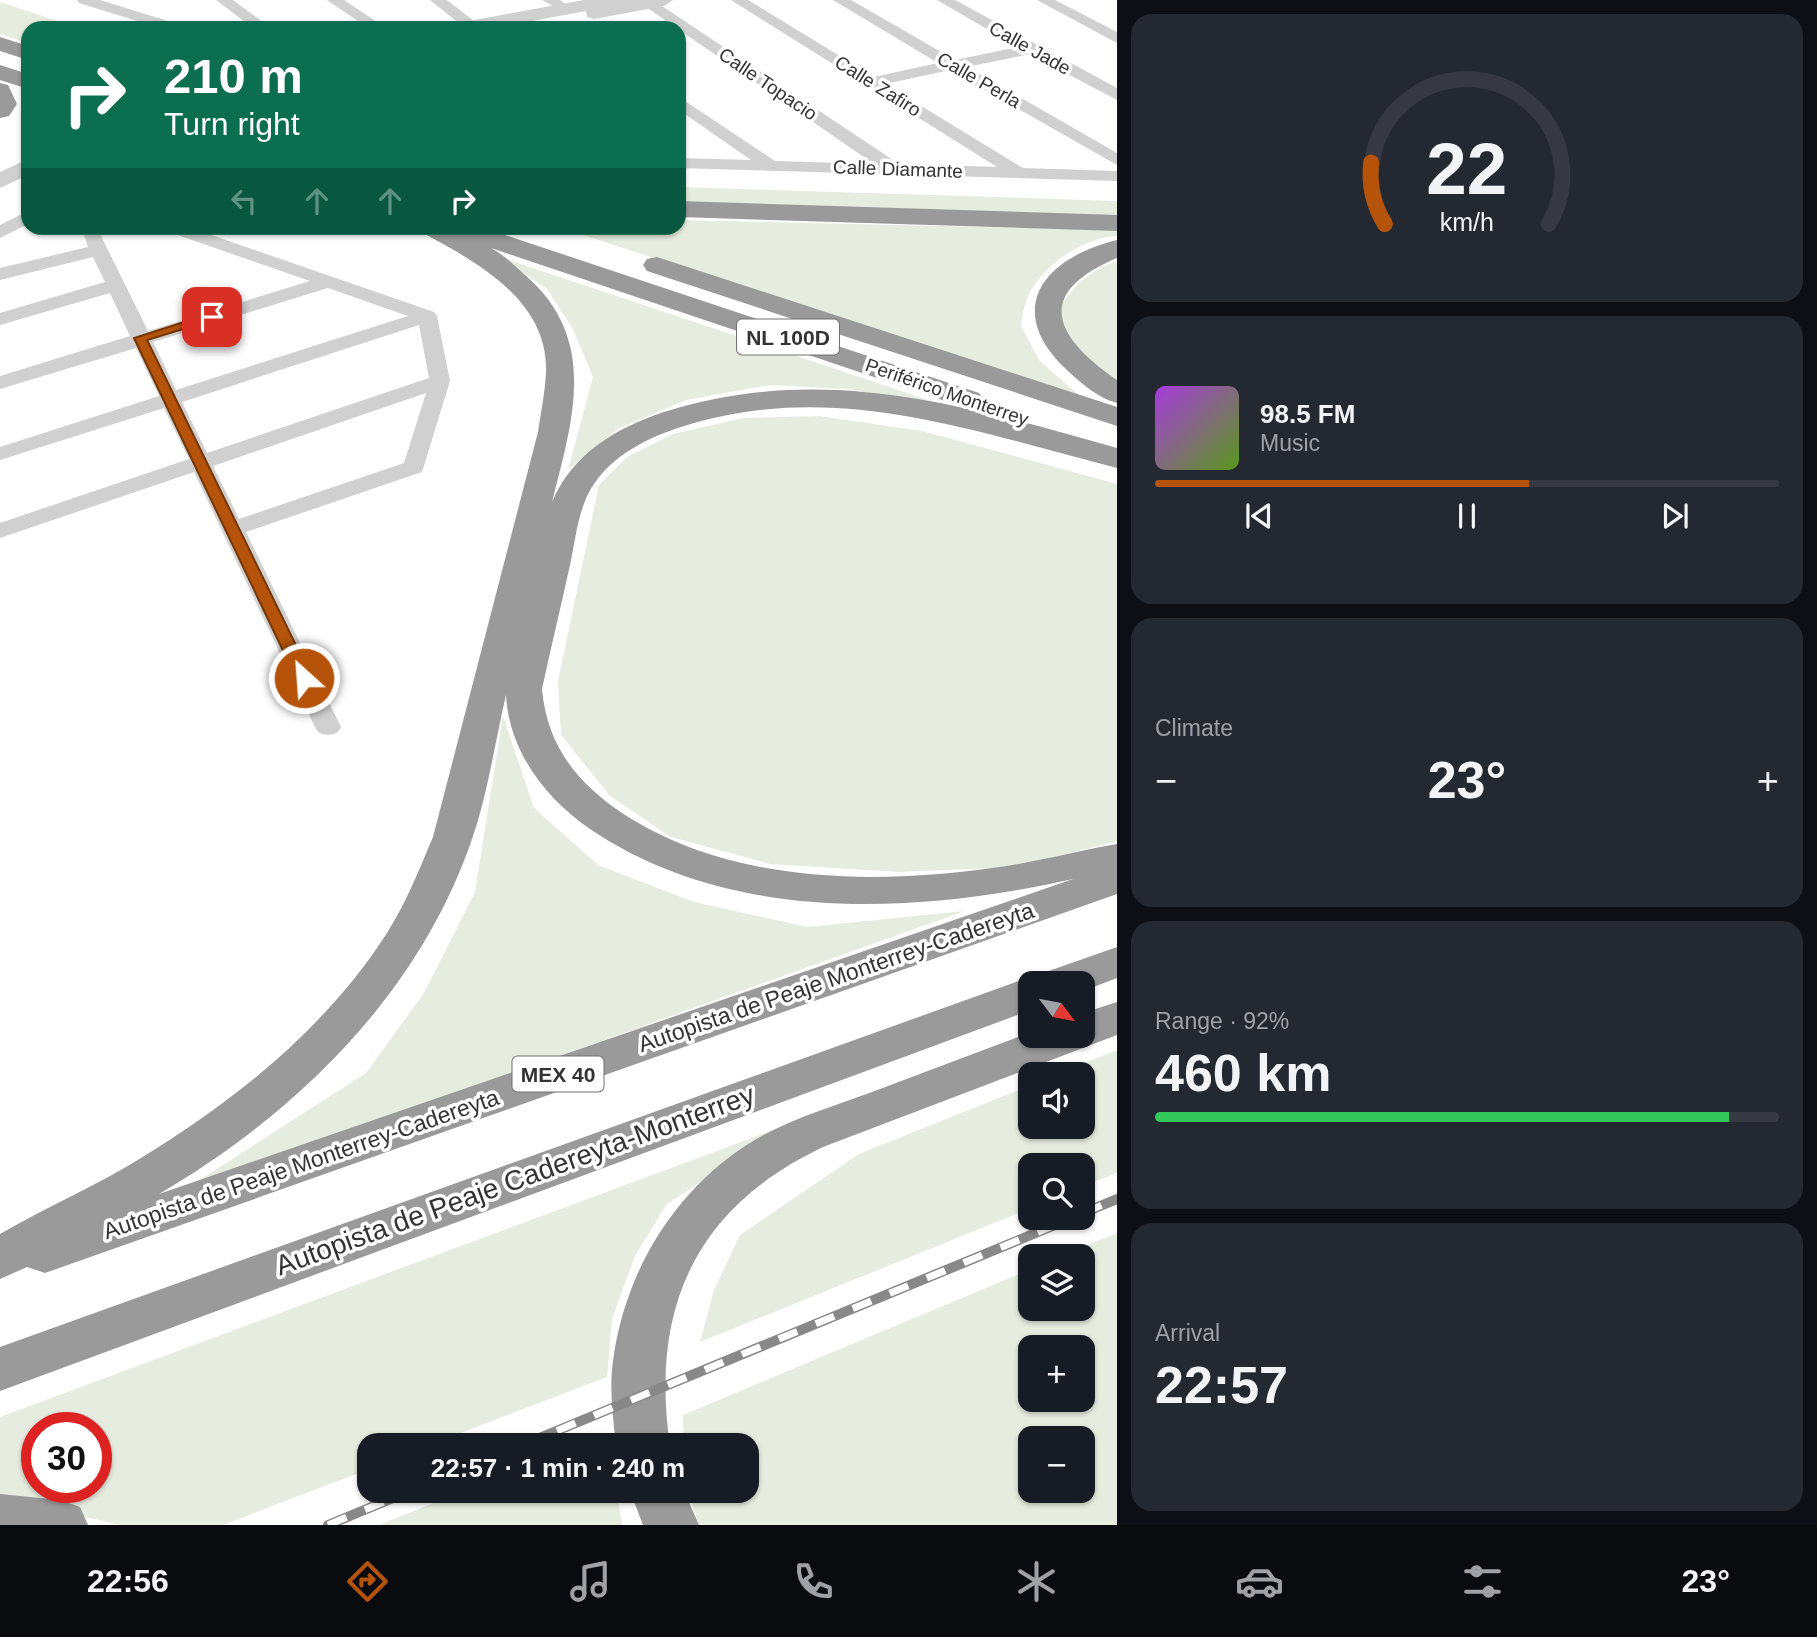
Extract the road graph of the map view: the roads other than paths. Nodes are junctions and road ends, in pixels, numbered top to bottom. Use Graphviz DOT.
graph roads {
  1 [pos="84,0"];
  2 [pos="113,0"];
  3 [pos="223,0"];
  4 [pos="334,0"];
  5 [pos="437,0"];
  6 [pos="615,0"];
  7 [pos="738,0"];
  8 [pos="840,0"];
  9 [pos="944,0"];
  10 [pos="1044,0"];
  11 [pos="651,1"];
  12 [pos="560,13"];
  13 [pos="133,14"];
  14 [pos="154,21"];
  15 [pos="253,21"];
  16 [pos="367,21"];
  17 [pos="463,21"];
  18 [pos="509,21"];
  19 [pos="537,21"];
  20 [pos="680,21"];
  21 [pos="686,25"];
  22 [pos="1117,38"];
  23 [pos="0,44"];
  24 [pos="1030,49"];
  25 [pos="21,51"];
  26 [pos="954,65"];
  27 [pos="0,72"];
  28 [pos="21,80"];
  29 [pos="872,82"];
  30 [pos="0,90"];
  31 [pos="1117,95"];
  32 [pos="686,107"];
  33 [pos="0,111"];
  34 [pos="1117,160"];
  35 [pos="686,163"];
  36 [pos="771,166"];
  37 [pos="894,169"];
  38 [pos="21,170"];
  39 [pos="1018,173"];
  40 [pos="1117,176"];
  41 [pos="0,181"];
  42 [pos="686,209"];
  43 [pos="21,220"];
  44 [pos="1117,223"];
  45 [pos="0,233"];
  46 [pos="195,235"];
  47 [pos="447,235"];
  48 [pos="480,235"];
  49 [pos="563,235"];
  50 [pos="94,239"];
  51 [pos="592,244"];
  52 [pos="1117,248"];
  53 [pos="631,257"];
  54 [pos="0,261"];
  55 [pos="0,274"];
  56 [pos="331,281"];
  57 [pos="115,285"];
  58 [pos="427,316"];
  59 [pos="0,319"];
  60 [pos="141,338"];
  61 [pos="440,381"];
  62 [pos="0,383"];
  63 [pos="1117,394"];
  64 [pos="169,398"];
  65 [pos="1117,417"];
  66 [pos="1117,450"];
  67 [pos="0,454"];
  68 [pos="1117,458"];
  69 [pos="200,462"];
  70 [pos="232,529"];
  71 [pos="0,531"];
  72 [pos="328,727"];
  73 [pos="1117,857"];
  74 [pos="1117,879"];
  75 [pos="1117,962"];
  76 [pos="1093,971"];
  77 [pos="1018,998"];
  78 [pos="1117,1018"];
  79 [pos="1096,1025"];
  80 [pos="1036,1048"];
  81 [pos="0,1259"];
  82 [pos="0,1269"];
  83 [pos="0,1369"];
  84 [pos="641,1433"];
  85 [pos="662,1503"];
  86 [pos="0,1519"];
  87 [pos="60,1525"];
  88 [pos="671,1525"];
  1 -- 13 [label="street"];
  2 -- 13 [label="street"];
  3 -- 15 [label="street"];
  4 -- 16 [label="street"];
  5 -- 17 [label="street"];
  6 -- 12 [label="street"];
  7 -- 29 [label="street, Calle Zafiro"];
  8 -- 26 [label="street, Calle Perla"];
  9 -- 24 [label="street, Calle Jade"];
  10 -- 22 [label="street"];
  11 -- 12 [label="street"];
  11 -- 20 [label="street, Calle Topacio"];
  12 -- 18 [label="street"];
  12 -- 19 [label="street"];
  13 -- 14 [label="street"];
  21 -- 37 [label="street, Calle Topacio"];
  23 -- 25 [label="highway"];
  24 -- 26 [label="street"];
  24 -- 31 [label="street, Calle Jade"];
  26 -- 29 [label="street"];
  26 -- 34 [label="street, Calle Perla"];
  27 -- 28 [label="highway"];
  29 -- 39 [label="street, Calle Zafiro"];
  30 -- 33 [label="highway"];
  32 -- 36 [label="street"];
  35 -- 36 [label="street, Calle Diamante"];
  36 -- 37 [label="street, Calle Diamante"];
  37 -- 39 [label="street, Calle Diamante"];
  38 -- 41 [label="street"];
  39 -- 40 [label="street, Calle Diamante"];
  42 -- 44 [label="highway"];
  43 -- 45 [label="street"];
  46 -- 56 [label="street"];
  47 -- 81 [label="highway"];
  48 -- 66 [label="highway, Periférico Monterrey / NL 100D"];
  49 -- 51 [label="highway"];
  50 -- 54 [label="street"];
  50 -- 55 [label="street"];
  50 -- 57 [label="street"];
  52 -- 63 [label="highway"];
  53 -- 65 [label="highway, Periférico Monterrey / NL 100D"];
  56 -- 58 [label="street"];
  56 -- 60 [label="street"];
  57 -- 59 [label="street"];
  57 -- 60 [label="street"];
  58 -- 61 [label="street"];
  58 -- 64 [label="street"];
  60 -- 62 [label="street"];
  60 -- 64 [label="street"];
  61 -- 69 [label="street"];
  61 -- 70 [label="street"];
  64 -- 67 [label="street"];
  64 -- 69 [label="street"];
  68 -- 73 [label="highway"];
  69 -- 70 [label="street"];
  69 -- 71 [label="street"];
  70 -- 72 [label="street"];
  74 -- 82 [label="highway, Autopista de Peaje Monterrey-Cadereyta / MEX 40"];
  75 -- 76 [label="highway"];
  77 -- 83 [label="highway, Autopista de Peaje Cadereyta-Monterrey"];
  78 -- 79 [label="highway"];
  80 -- 84 [label="highway"];
  85 -- 88 [label="highway"];
  86 -- 87 [label="highway"];
}
